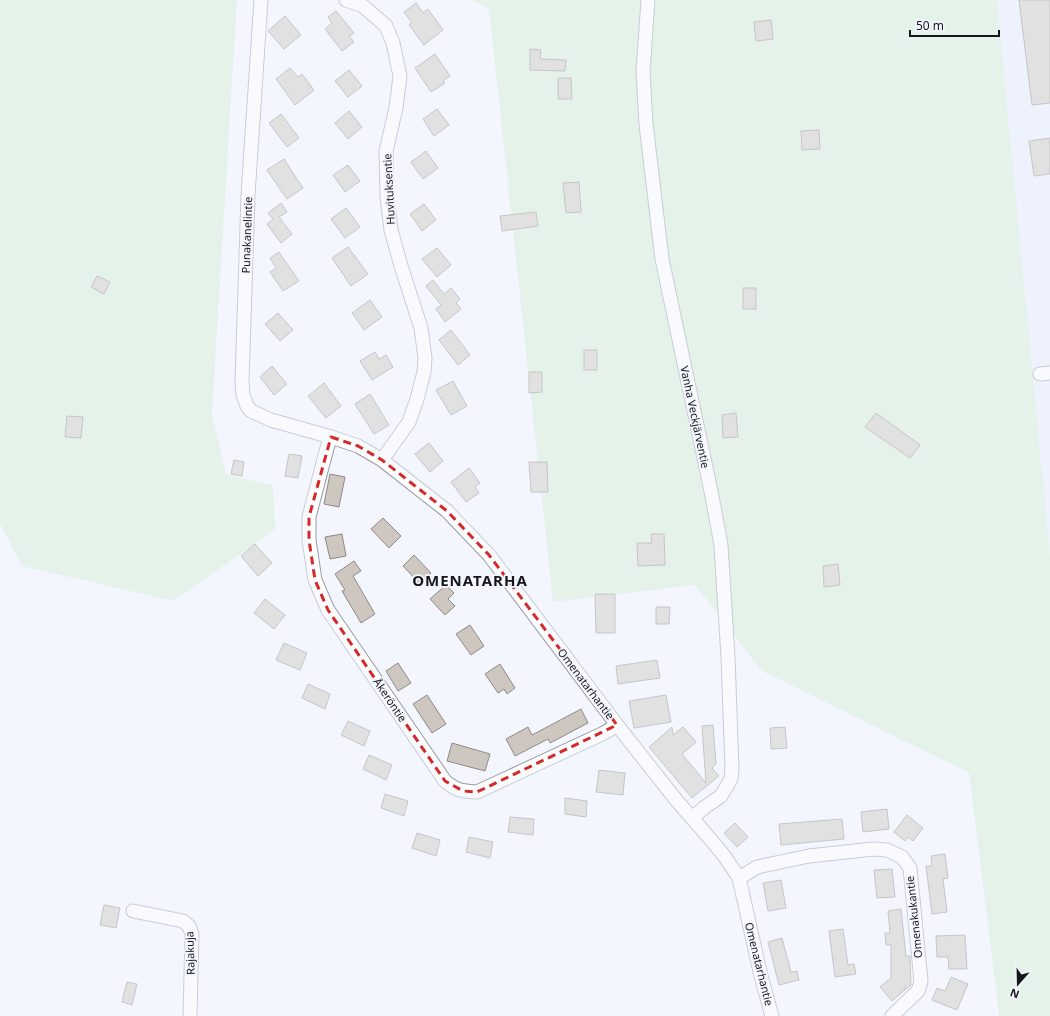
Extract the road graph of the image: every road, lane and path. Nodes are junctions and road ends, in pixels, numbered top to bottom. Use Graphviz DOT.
graph roads {
  1 [pos="261,0"];
  2 [pos="346,0"];
  3 [pos="648,0"];
  4 [pos="304,429"];
  5 [pos="331,437"];
  6 [pos="382,460"];
  7 [pos="617,725"];
  8 [pos="692,818"];
  9 [pos="739,878"];
  10 [pos="132,910"];
  11 [pos="190,1016"];
  12 [pos="772,1016"];
  13 [pos="892,1016"];
  1 -- 4 [label="street, Punakanelintie"];
  2 -- 6 [label="street, Huvituksentie"];
  3 -- 8 [label="street, Vanha Veckjärventie"];
  4 -- 5 [label="street, Omenatarhantie"];
  5 -- 6 [label="street, Omenatarhantie"];
  5 -- 7 [label="street, Åkeröntie"];
  6 -- 7 [label="street, Omenatarhantie"];
  7 -- 8 [label="street, Omenatarhantie"];
  8 -- 9 [label="street, Omenatarhantie"];
  9 -- 12 [label="street, Omenatarhantie"];
  9 -- 13 [label="street, Omenakukantie"];
  10 -- 11 [label="street, Rajakuja"];
}
